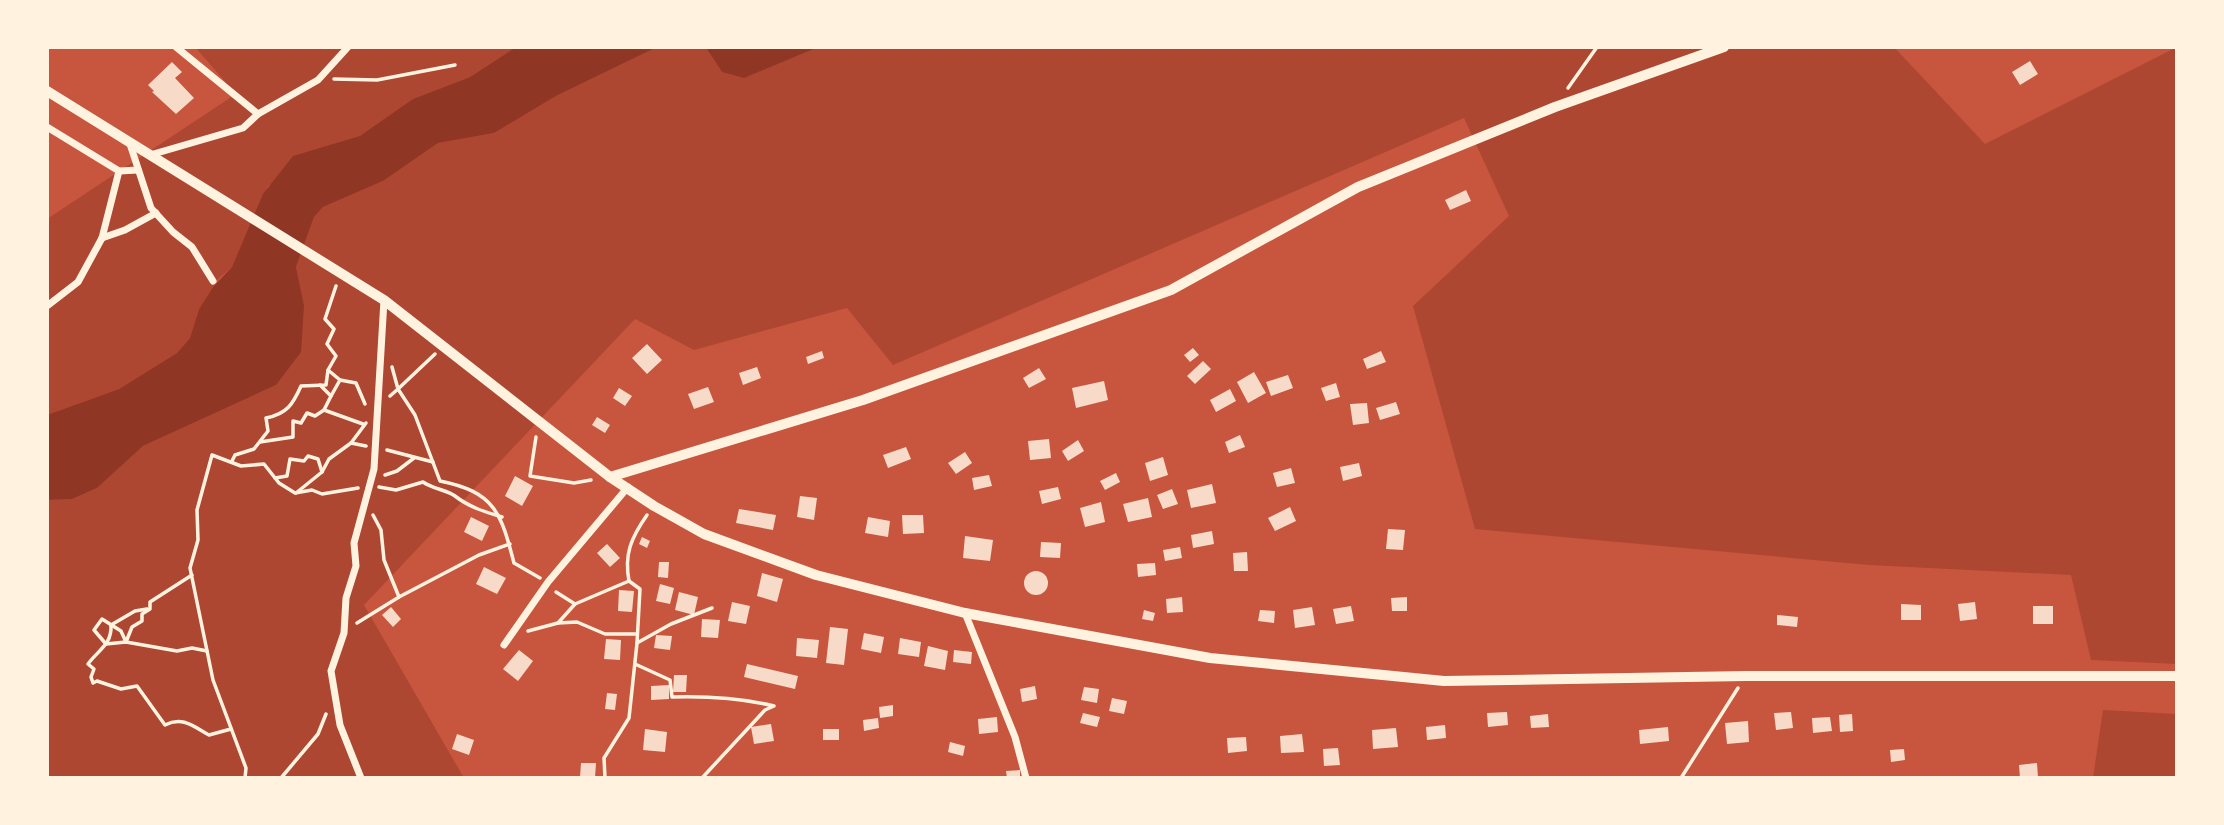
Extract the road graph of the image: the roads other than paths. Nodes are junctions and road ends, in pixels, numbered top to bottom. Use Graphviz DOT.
graph roads {
  1 [pos="176,47"];
  2 [pos="348,47"];
  3 [pos="1724,47"];
  4 [pos="47,91"];
  5 [pos="258,114"];
  6 [pos="47,127"];
  7 [pos="130,144"];
  8 [pos="148,156"];
  9 [pos="138,170"];
  10 [pos="119,171"];
  11 [pos="156,213"];
  12 [pos="102,239"];
  13 [pos="213,281"];
  14 [pos="384,300"];
  15 [pos="47,306"];
  16 [pos="610,477"];
  17 [pos="628,486"];
  18 [pos="965,613"];
  19 [pos="504,645"];
  20 [pos="2177,676"];
  21 [pos="361,778"];
  22 [pos="1026,778"];
  1 -- 5 [label="street"];
  2 -- 5 [label="street"];
  3 -- 16 [label="street"];
  4 -- 7 [label="main road"];
  5 -- 8 [label="street"];
  6 -- 10 [label="street"];
  7 -- 8 [label="main road"];
  7 -- 9 [label="street"];
  8 -- 14 [label="main road"];
  9 -- 10 [label="street"];
  9 -- 11 [label="street"];
  10 -- 12 [label="street"];
  11 -- 12 [label="street"];
  11 -- 13 [label="street"];
  12 -- 15 [label="street"];
  14 -- 16 [label="main road"];
  14 -- 21 [label="street"];
  16 -- 17 [label="main road"];
  17 -- 18 [label="main road"];
  17 -- 19 [label="street"];
  18 -- 20 [label="main road"];
  18 -- 22 [label="street"];
}
